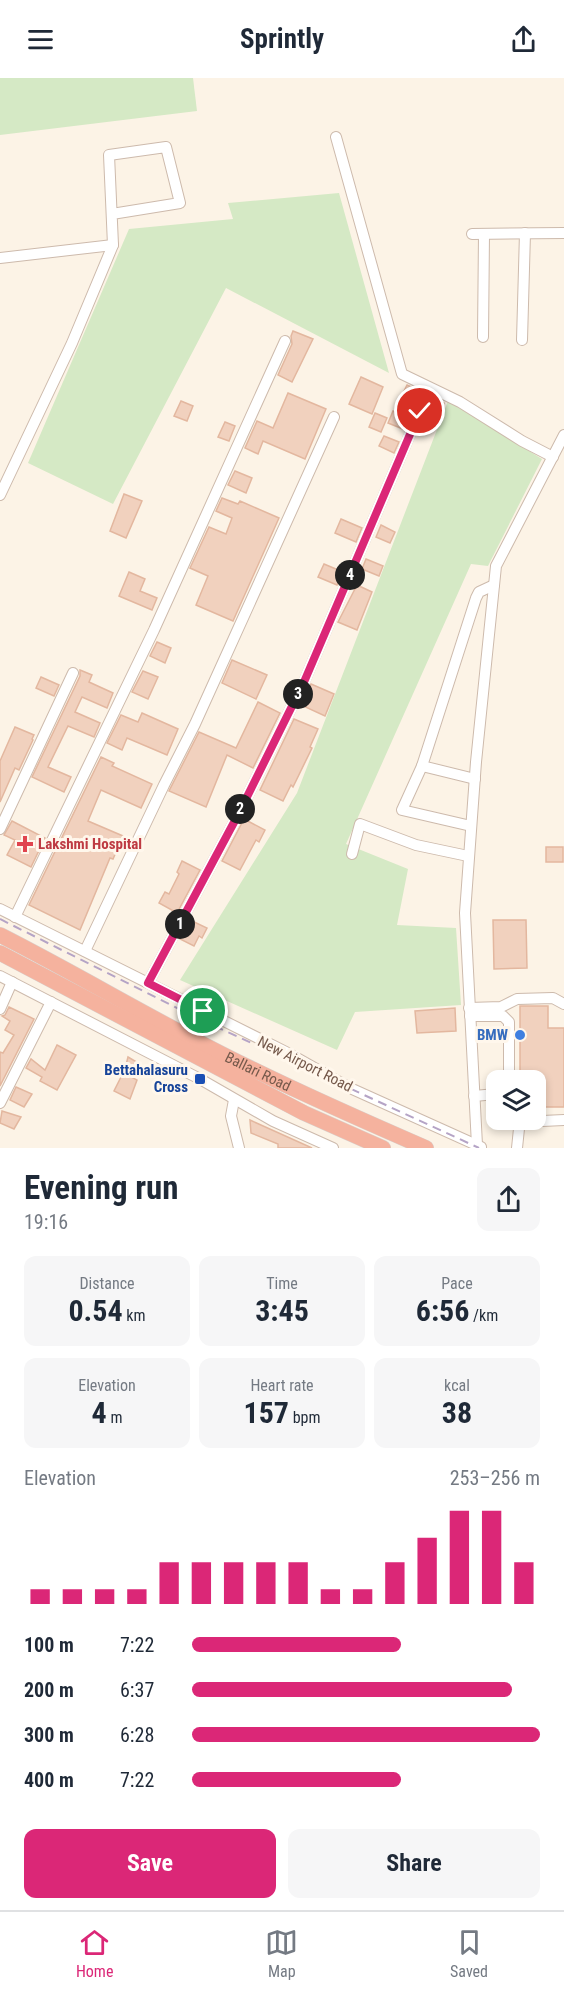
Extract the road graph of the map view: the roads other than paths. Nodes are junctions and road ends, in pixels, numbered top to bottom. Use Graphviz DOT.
graph roads {
  1 [pos="336,137"];
  2 [pos="112,214"];
  3 [pos="525,233"];
  4 [pos="564,233"];
  5 [pos="472,234"];
  6 [pos="484,234"];
  7 [pos="113,245"];
  8 [pos="0,258"];
  9 [pos="483,337"];
  10 [pos="522,340"];
  11 [pos="285,341"];
  12 [pos="420,411"];
  13 [pos="334,417"];
  14 [pos="564,435"];
  15 [pos="553,457"];
  16 [pos="0,495"];
  17 [pos="494,585"];
  18 [pos="73,673"];
  19 [pos="422,766"];
  20 [pos="475,779"];
  21 [pos="471,826"];
  22 [pos="0,828"];
  23 [pos="352,854"];
  24 [pos="468,856"];
  25 [pos="0,909"];
  26 [pos="15,917"];
  27 [pos="0,935"];
  28 [pos="85,951"];
  29 [pos="0,953"];
  30 [pos="0,976"];
  31 [pos="12,982"];
  32 [pos="148,983"];
  33 [pos="51,1002"];
  34 [pos="564,1005"];
  35 [pos="0,1009"];
  36 [pos="469,1012"];
  37 [pos="140,1019"];
  38 [pos="509,1070"];
  39 [pos="486,1095"];
  40 [pos="474,1096"];
  41 [pos="234,1100"];
  42 [pos="0,1103"];
  43 [pos="546,1120"];
  44 [pos="564,1120"];
  45 [pos="520,1130"];
  46 [pos="480,1147"];
  47 [pos="239,1148"];
  48 [pos="333,1148"];
  49 [pos="383,1148"];
  50 [pos="426,1148"];
  51 [pos="517,1148"];
  1 -- 15 [label="street"];
  2 -- 2 [label="street"];
  2 -- 7 [label="street"];
  3 -- 4 [label="street"];
  3 -- 6 [label="street"];
  3 -- 10 [label="street"];
  5 -- 6 [label="street"];
  6 -- 9 [label="street"];
  7 -- 8 [label="street"];
  7 -- 16 [label="street"];
  11 -- 26 [label="street"];
  12 -- 32 [label="street"];
  13 -- 28 [label="street"];
  14 -- 15 [label="street"];
  15 -- 17 [label="street"];
  17 -- 19 [label="street"];
  17 -- 20 [label="street"];
  18 -- 22 [label="street"];
  19 -- 20 [label="street"];
  19 -- 21 [label="street"];
  20 -- 21 [label="street"];
  21 -- 24 [label="street"];
  23 -- 24 [label="street"];
  24 -- 36 [label="street"];
  25 -- 26 [label="street, New Airport Road"];
  26 -- 28 [label="street, New Airport Road"];
  27 -- 37 [label="highway, Ballari Road"];
  28 -- 32 [label="street, New Airport Road"];
  29 -- 37 [label="highway, Ballari Road"];
  30 -- 31 [label="street"];
  31 -- 33 [label="street"];
  31 -- 35 [label="street"];
  32 -- 46 [label="street, New Airport Road"];
  33 -- 41 [label="street"];
  33 -- 42 [label="street"];
  34 -- 36 [label="street"];
  36 -- 38 [label="street"];
  36 -- 40 [label="street"];
  37 -- 49 [label="highway, Ballari Road"];
  37 -- 50 [label="highway, Ballari Road"];
  39 -- 40 [label="street"];
  40 -- 46 [label="street"];
  41 -- 47 [label="street"];
  41 -- 48 [label="street"];
  43 -- 44 [label="street"];
  45 -- 51 [label="street"];
}
